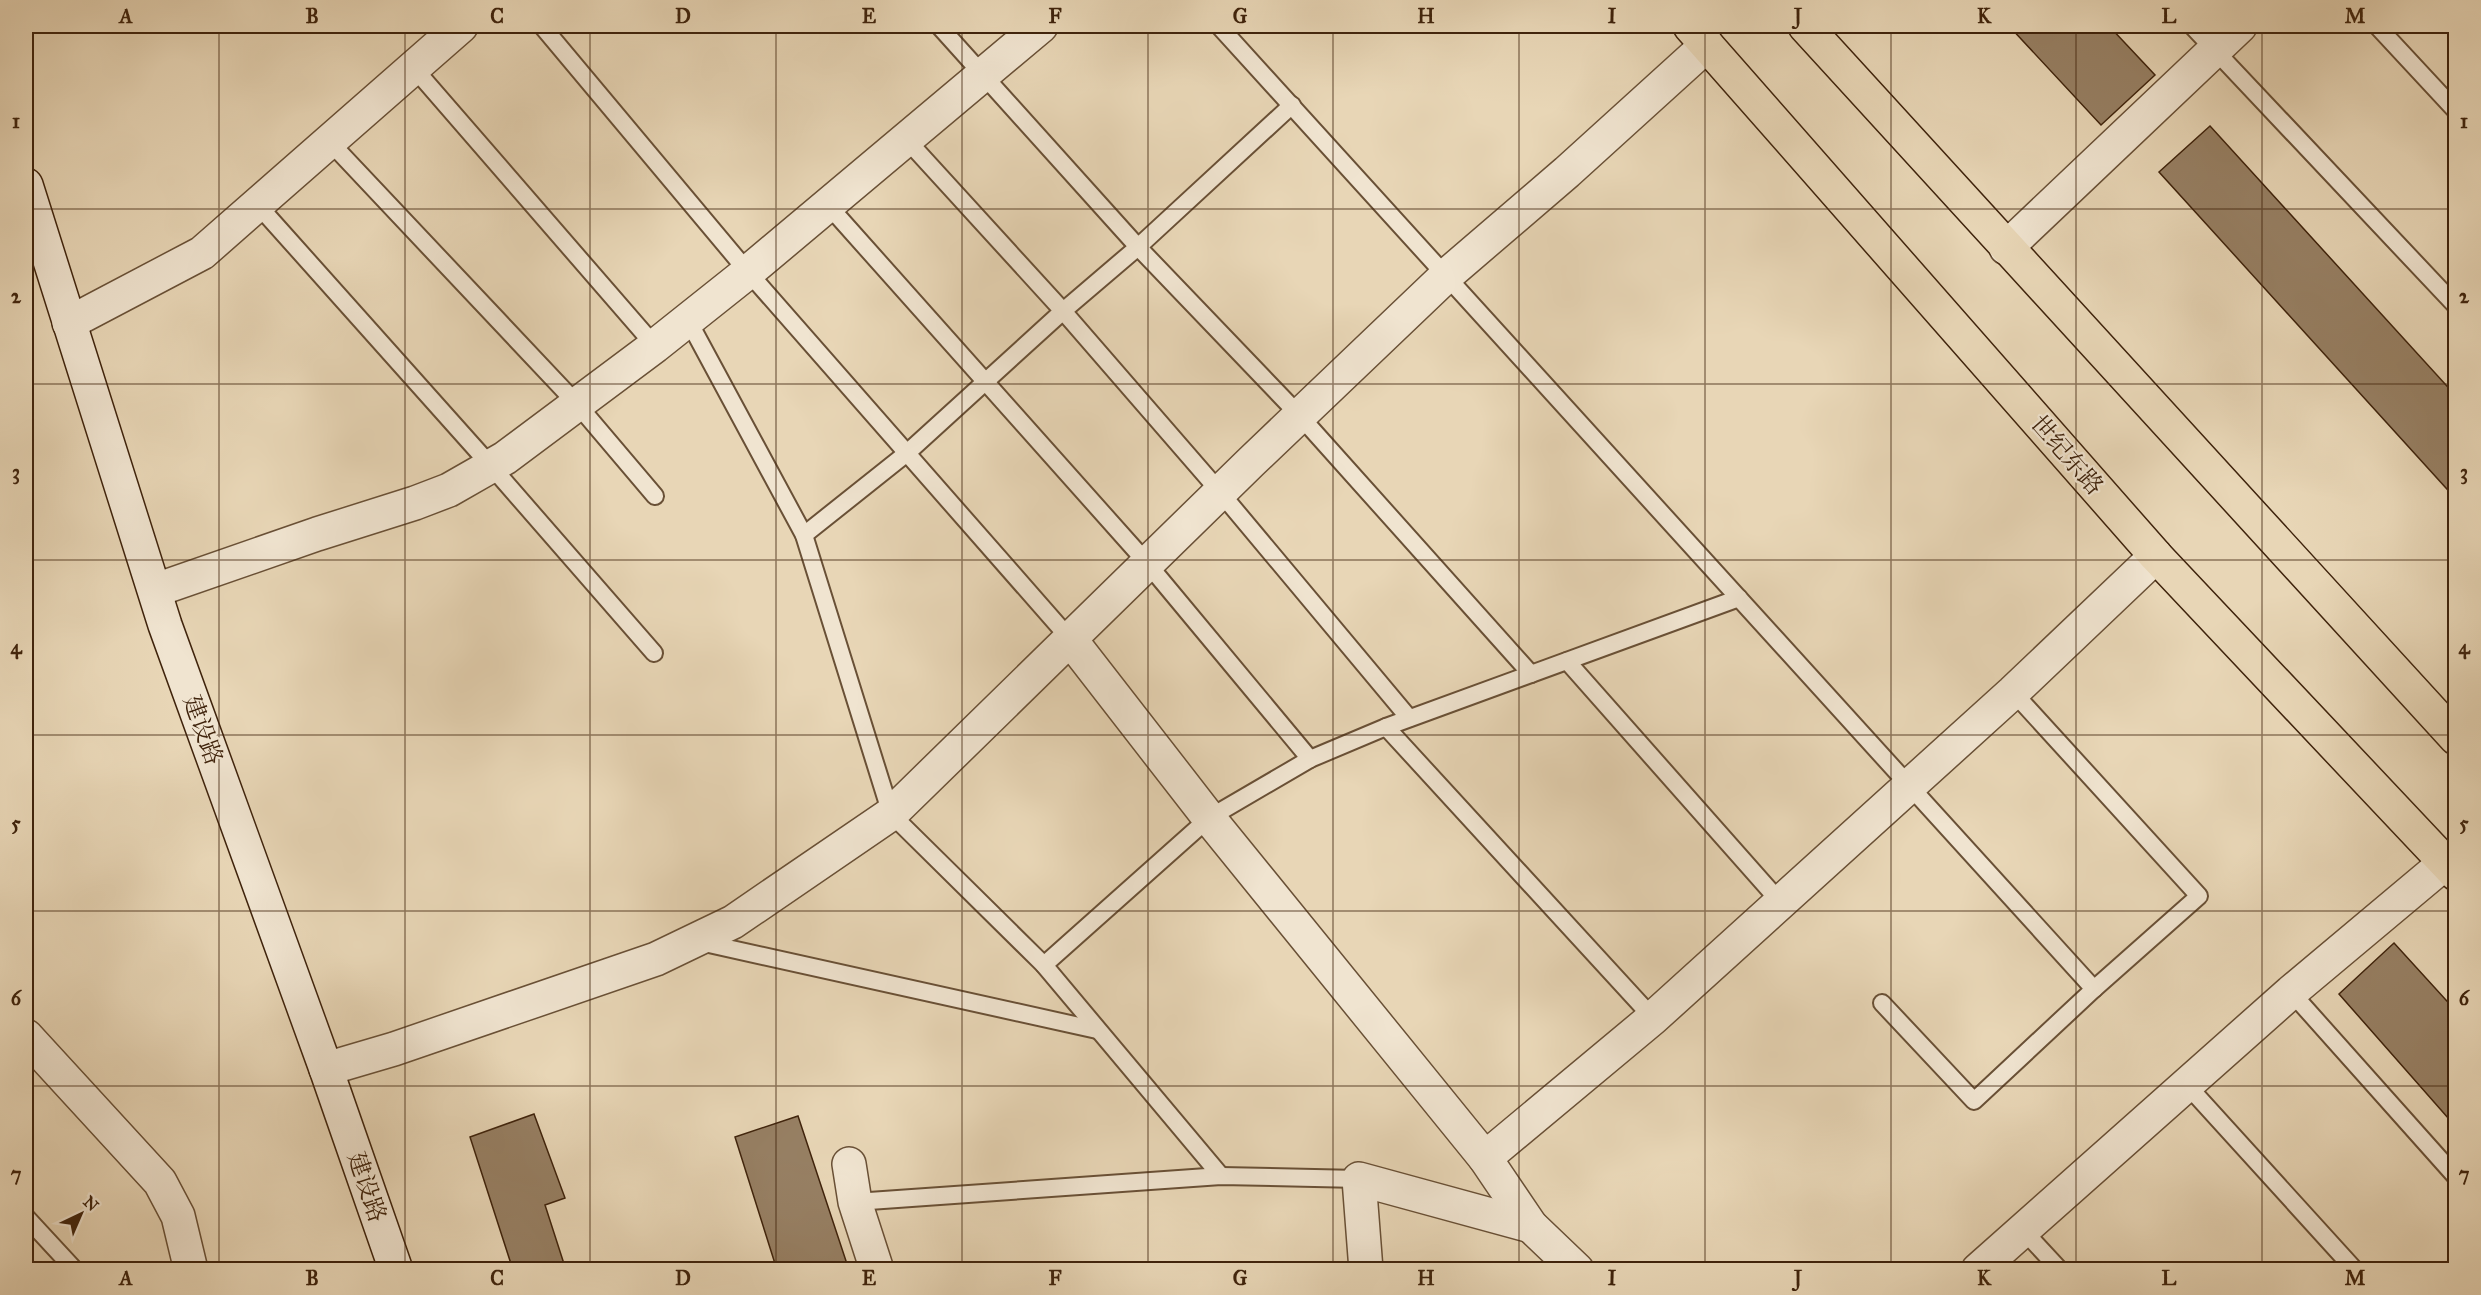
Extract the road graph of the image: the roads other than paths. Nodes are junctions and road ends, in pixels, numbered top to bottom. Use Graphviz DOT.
graph roads {
  1 [pos="461,26"];
  2 [pos="542,26"];
  3 [pos="939,26"];
  4 [pos="1041,26"];
  5 [pos="1219,26"];
  6 [pos="1805,26"];
  7 [pos="2192,26"];
  8 [pos="2240,26"];
  9 [pos="2378,26"];
  10 [pos="1699,35"];
  11 [pos="2214,50"];
  12 [pos="413,67"];
  13 [pos="981,74"];
  14 [pos="1292,105"];
  15 [pos="2456,111"];
  16 [pos="906,139"];
  17 [pos="329,141"];
  18 [pos="26,185"];
  19 [pos="257,204"];
  20 [pos="827,204"];
  21 [pos="1138,247"];
  22 [pos="2006,248"];
  23 [pos="748,272"];
  24 [pos="1447,275"];
  25 [pos="2456,306"];
  26 [pos="1063,311"];
  27 [pos="688,320"];
  28 [pos="69,324"];
  29 [pos="655,346"];
  30 [pos="988,382"];
  31 [pos="577,404"];
  32 [pos="1300,416"];
  33 [pos="907,453"];
  34 [pos="491,466"];
  35 [pos="1220,492"];
  36 [pos="655,496"];
  37 [pos="804,535"];
  38 [pos="2156,556"];
  39 [pos="1148,563"];
  40 [pos="156,590"];
  41 [pos="1739,598"];
  42 [pos="1070,639"];
  43 [pos="654,653"];
  44 [pos="1567,661"];
  45 [pos="1530,674"];
  46 [pos="2013,692"];
  47 [pos="1410,718"];
  48 [pos="1386,726"];
  49 [pos="2456,738"];
  50 [pos="1310,759"];
  51 [pos="1909,786"];
  52 [pos="891,814"];
  53 [pos="1209,818"];
  54 [pos="2450,868"];
  55 [pos="1781,903"];
  56 [pos="696,941"];
  57 [pos="1044,965"];
  58 [pos="2094,989"];
  59 [pos="2291,992"];
  60 [pos="1882,1003"];
  61 [pos="1653,1018"];
  62 [pos="1097,1030"];
  63 [pos="26,1036"];
  64 [pos="326,1069"];
  65 [pos="2187,1085"];
  66 [pos="1485,1158"];
  67 [pos="849,1164"];
  68 [pos="1221,1176"];
  69 [pos="2456,1177"];
  70 [pos="1359,1179"];
  71 [pos="855,1202"];
  72 [pos="26,1217"];
  73 [pos="1531,1227"];
  74 [pos="2023,1230"];
  75 [pos="75,1269"];
  76 [pos="191,1269"];
  77 [pos="396,1269"];
  78 [pos="877,1269"];
  79 [pos="1366,1269"];
  80 [pos="1577,1269"];
  81 [pos="1978,1269"];
  82 [pos="2060,1269"];
  83 [pos="2355,1269"];
  1 -- 12 [label="street"];
  2 -- 23 [label="lane"];
  3 -- 13 [label="lane"];
  4 -- 13 [label="street"];
  5 -- 14 [label="lane"];
  6 -- 22 [label="main road"];
  7 -- 11 [label="lane"];
  8 -- 11 [label="street"];
  9 -- 15 [label="lane"];
  10 -- 24 [label="street"];
  10 -- 38 [label="main road, 世纪东路"];
  11 -- 22 [label="street"];
  11 -- 25 [label="lane"];
  12 -- 17 [label="street"];
  12 -- 29 [label="lane"];
  13 -- 16 [label="street"];
  13 -- 21 [label="lane"];
  14 -- 21 [label="lane"];
  14 -- 24 [label="lane"];
  16 -- 20 [label="street"];
  16 -- 26 [label="lane"];
  17 -- 19 [label="street"];
  17 -- 31 [label="lane"];
  18 -- 28 [label="street, 建设路"];
  19 -- 28 [label="street"];
  19 -- 34 [label="lane"];
  20 -- 23 [label="street"];
  20 -- 30 [label="lane"];
  21 -- 26 [label="lane"];
  21 -- 32 [label="lane"];
  22 -- 49 [label="main road"];
  23 -- 27 [label="street"];
  23 -- 33 [label="lane"];
  24 -- 32 [label="street"];
  24 -- 41 [label="lane"];
  26 -- 30 [label="lane"];
  26 -- 35 [label="lane"];
  27 -- 29 [label="street"];
  27 -- 37 [label="lane"];
  28 -- 40 [label="street, 建设路"];
  29 -- 31 [label="street"];
  30 -- 33 [label="lane"];
  30 -- 39 [label="lane"];
  31 -- 34 [label="street"];
  31 -- 36 [label="lane"];
  32 -- 35 [label="street"];
  32 -- 45 [label="lane"];
  33 -- 37 [label="lane"];
  33 -- 42 [label="lane"];
  34 -- 40 [label="street"];
  34 -- 43 [label="lane"];
  35 -- 39 [label="street"];
  35 -- 47 [label="lane"];
  37 -- 52 [label="lane"];
  38 -- 46 [label="street"];
  38 -- 54 [label="main road, 世纪东路"];
  39 -- 42 [label="street"];
  39 -- 50 [label="lane"];
  40 -- 64 [label="street, 建设路"];
  41 -- 44 [label="lane"];
  41 -- 51 [label="lane"];
  42 -- 52 [label="street"];
  42 -- 53 [label="street"];
  44 -- 45 [label="lane"];
  44 -- 55 [label="lane"];
  45 -- 47 [label="lane"];
  46 -- 51 [label="street"];
  46 -- 58 [label="lane"];
  47 -- 48 [label="lane"];
  48 -- 50 [label="lane"];
  48 -- 61 [label="lane"];
  50 -- 53 [label="lane"];
  51 -- 55 [label="street"];
  51 -- 58 [label="lane"];
  52 -- 56 [label="street"];
  52 -- 57 [label="lane"];
  53 -- 57 [label="lane"];
  53 -- 66 [label="street"];
  54 -- 59 [label="street"];
  55 -- 61 [label="street"];
  56 -- 62 [label="lane"];
  56 -- 64 [label="street"];
  57 -- 62 [label="lane"];
  58 -- 60 [label="lane"];
  59 -- 65 [label="street"];
  59 -- 69 [label="lane"];
  61 -- 66 [label="street"];
  62 -- 68 [label="lane"];
  63 -- 76 [label="street"];
  64 -- 77 [label="street, 建设路"];
  65 -- 74 [label="street"];
  65 -- 83 [label="lane"];
  66 -- 73 [label="street"];
  67 -- 71 [label="street"];
  68 -- 70 [label="lane"];
  68 -- 71 [label="lane"];
  70 -- 73 [label="street"];
  70 -- 79 [label="street"];
  71 -- 78 [label="street"];
  72 -- 75 [label="lane"];
  73 -- 80 [label="street"];
  74 -- 81 [label="street"];
  74 -- 82 [label="lane"];
}
